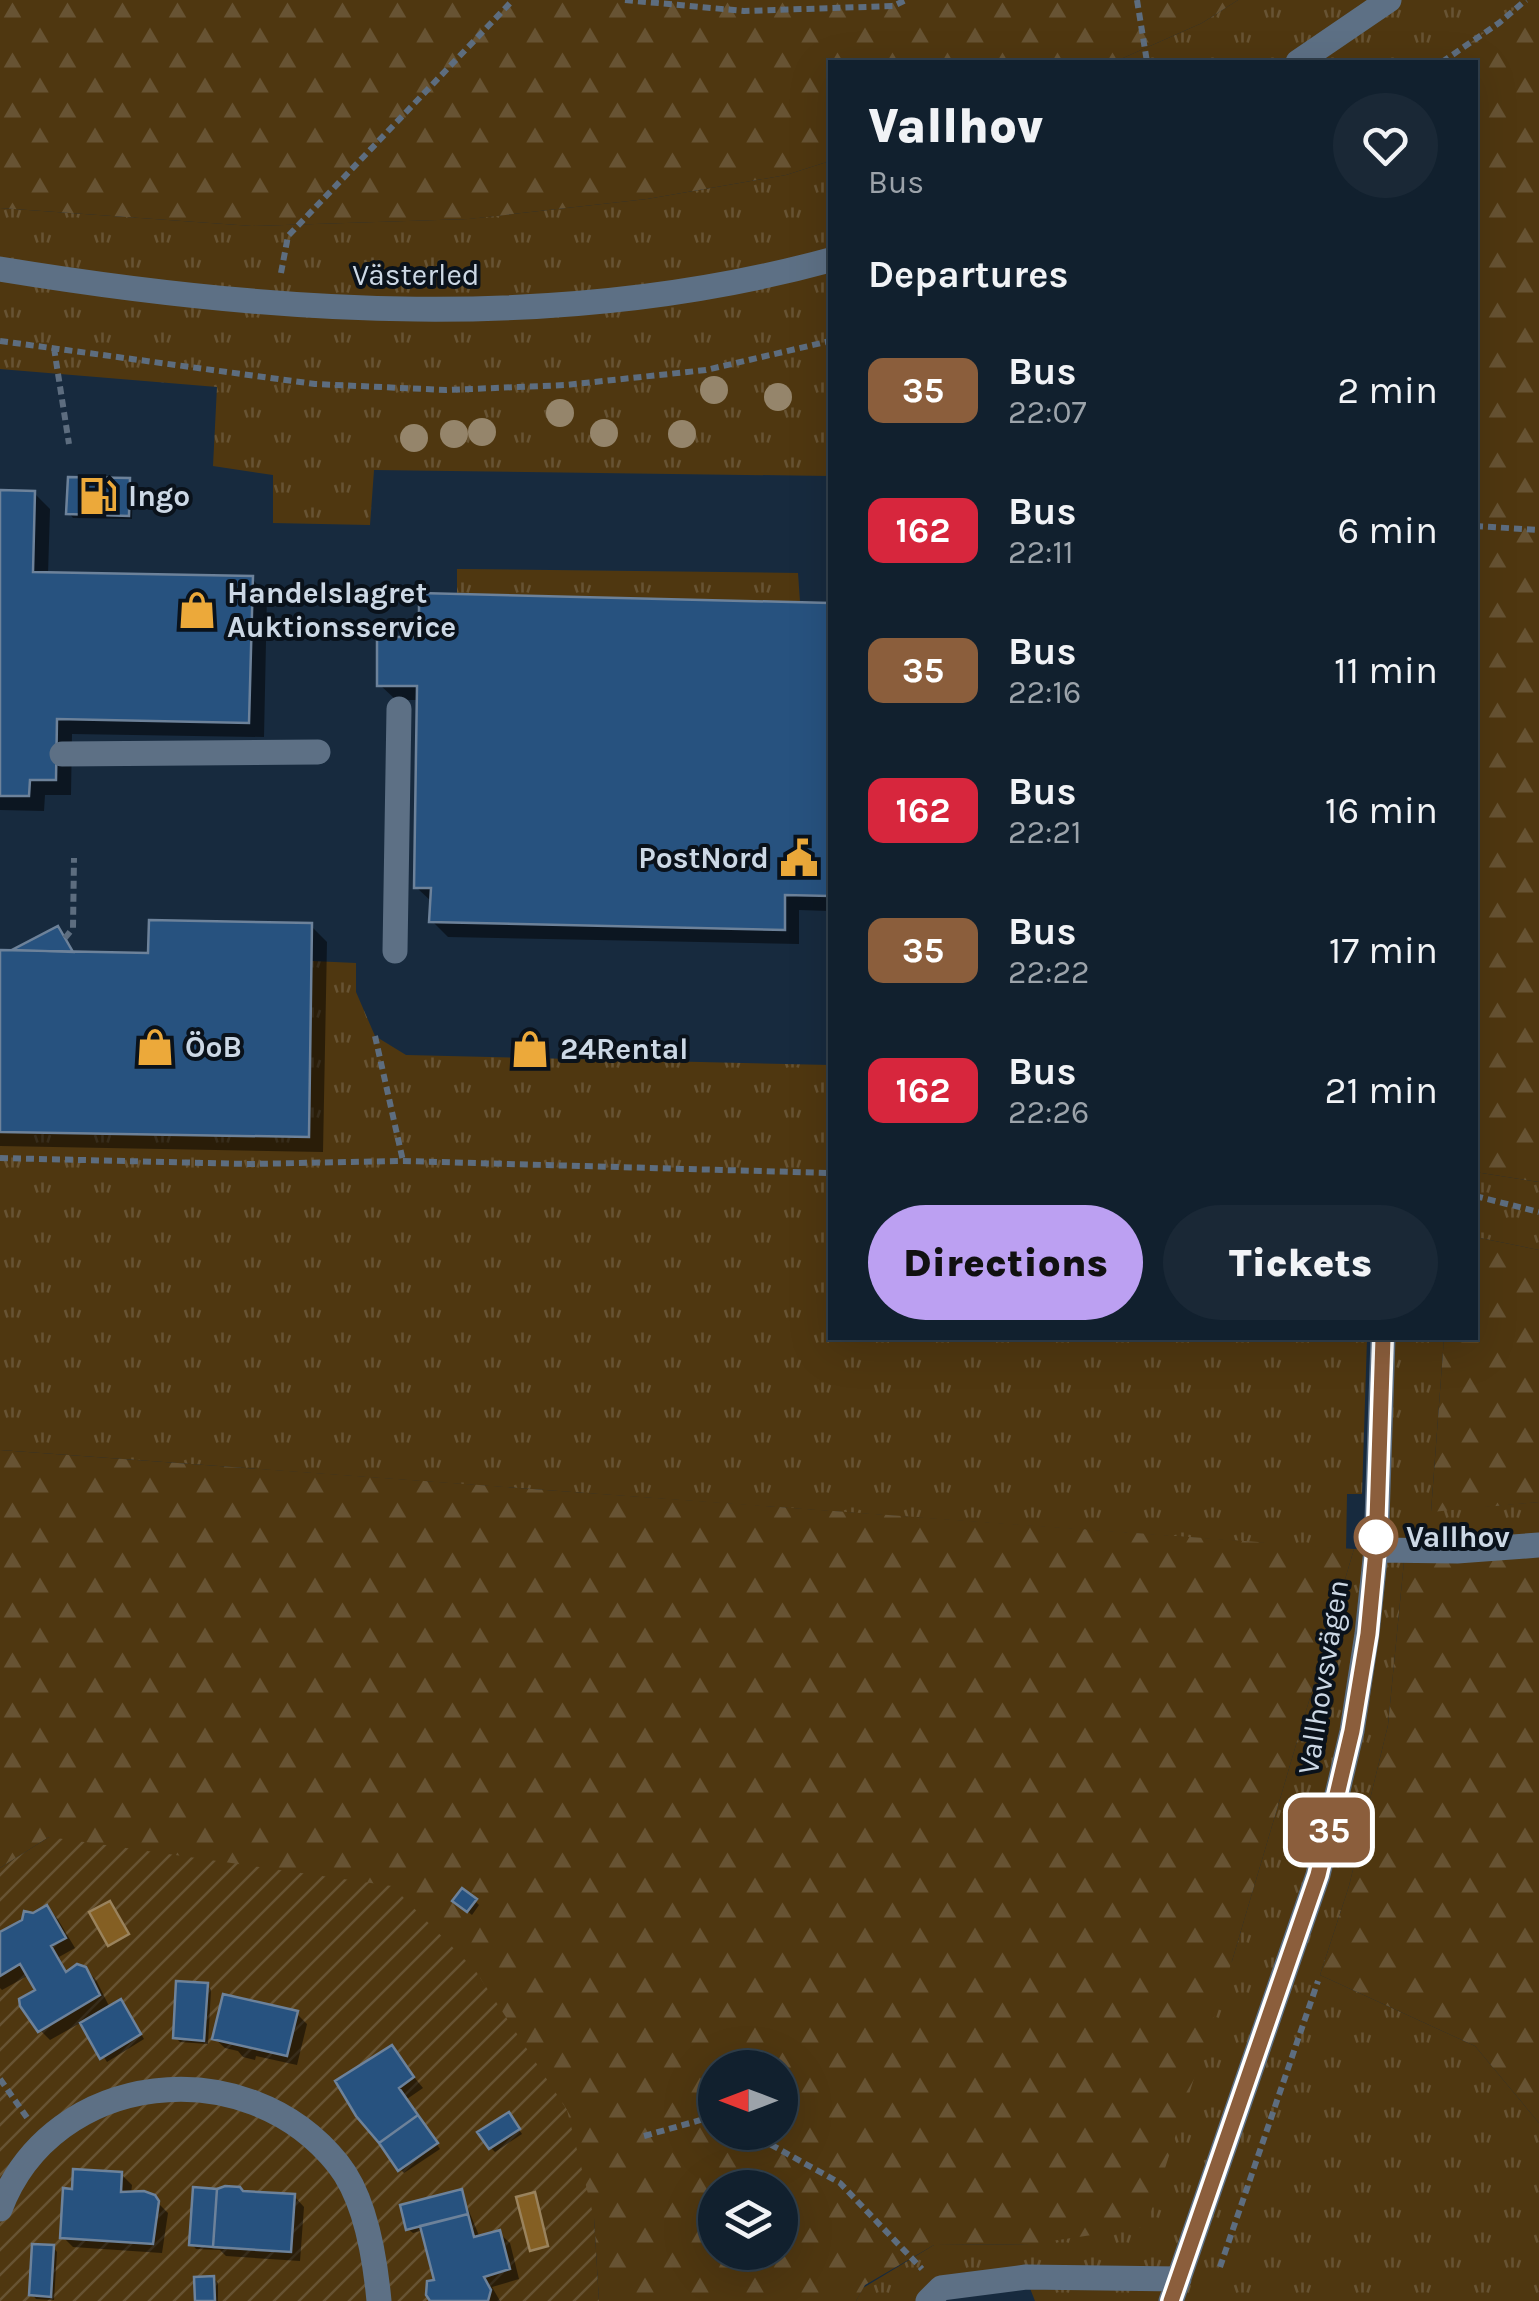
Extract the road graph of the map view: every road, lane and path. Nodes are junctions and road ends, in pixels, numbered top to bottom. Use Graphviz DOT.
graph roads {
  1 [pos="513,0"];
  2 [pos="625,0"];
  3 [pos="906,0"];
  4 [pos="1136,0"];
  5 [pos="1389,0"];
  6 [pos="1526,0"];
  7 [pos="1147,60"];
  8 [pos="1301,60"];
  9 [pos="1445,60"];
  10 [pos="828,260"];
  11 [pos="0,270"];
  12 [pos="275,304"];
  13 [pos="828,340"];
  14 [pos="0,341"];
  15 [pos="54,348"];
  16 [pos="70,444"];
  17 [pos="1478,526"];
  18 [pos="1539,530"];
  19 [pos="399,709"];
  20 [pos="318,752"];
  21 [pos="62,754"];
  22 [pos="74,858"];
  23 [pos="65,938"];
  24 [pos="395,951"];
  25 [pos="375,1036"];
  26 [pos="0,1158"];
  27 [pos="403,1160"];
  28 [pos="828,1173"];
  29 [pos="1478,1197"];
  30 [pos="1539,1212"];
  31 [pos="1383,1340"];
  32 [pos="1539,1545"];
  33 [pos="1376,1550"];
  34 [pos="0,2079"];
  35 [pos="698,2121"];
  36 [pos="644,2136"];
  37 [pos="44,2142"];
  38 [pos="780,2150"];
  39 [pos="0,2209"];
  40 [pos="1175,2290"];
  41 [pos="934,2294"];
  42 [pos="379,2301"];
  1 -- 12 [label="path"];
  2 -- 3 [label="path"];
  4 -- 7 [label="path"];
  5 -- 8 [label="street"];
  6 -- 9 [label="path"];
  10 -- 12 [label="street, Västerled"];
  11 -- 12 [label="street, Västerled"];
  13 -- 15 [label="path"];
  14 -- 15 [label="path"];
  15 -- 16 [label="path"];
  17 -- 18 [label="path"];
  19 -- 24 [label="street"];
  20 -- 21 [label="street"];
  22 -- 23 [label="path"];
  25 -- 27 [label="path"];
  26 -- 27 [label="path"];
  27 -- 28 [label="path"];
  29 -- 30 [label="path"];
  31 -- 33 [label="street, Vallhovsvägen"];
  32 -- 33 [label="street"];
  33 -- 40 [label="street, Vallhovsvägen"];
  34 -- 37 [label="path"];
  35 -- 36 [label="path"];
  37 -- 39 [label="street"];
  37 -- 42 [label="street"];
  38 -- 41 [label="path"];
  40 -- 41 [label="street"];
}
